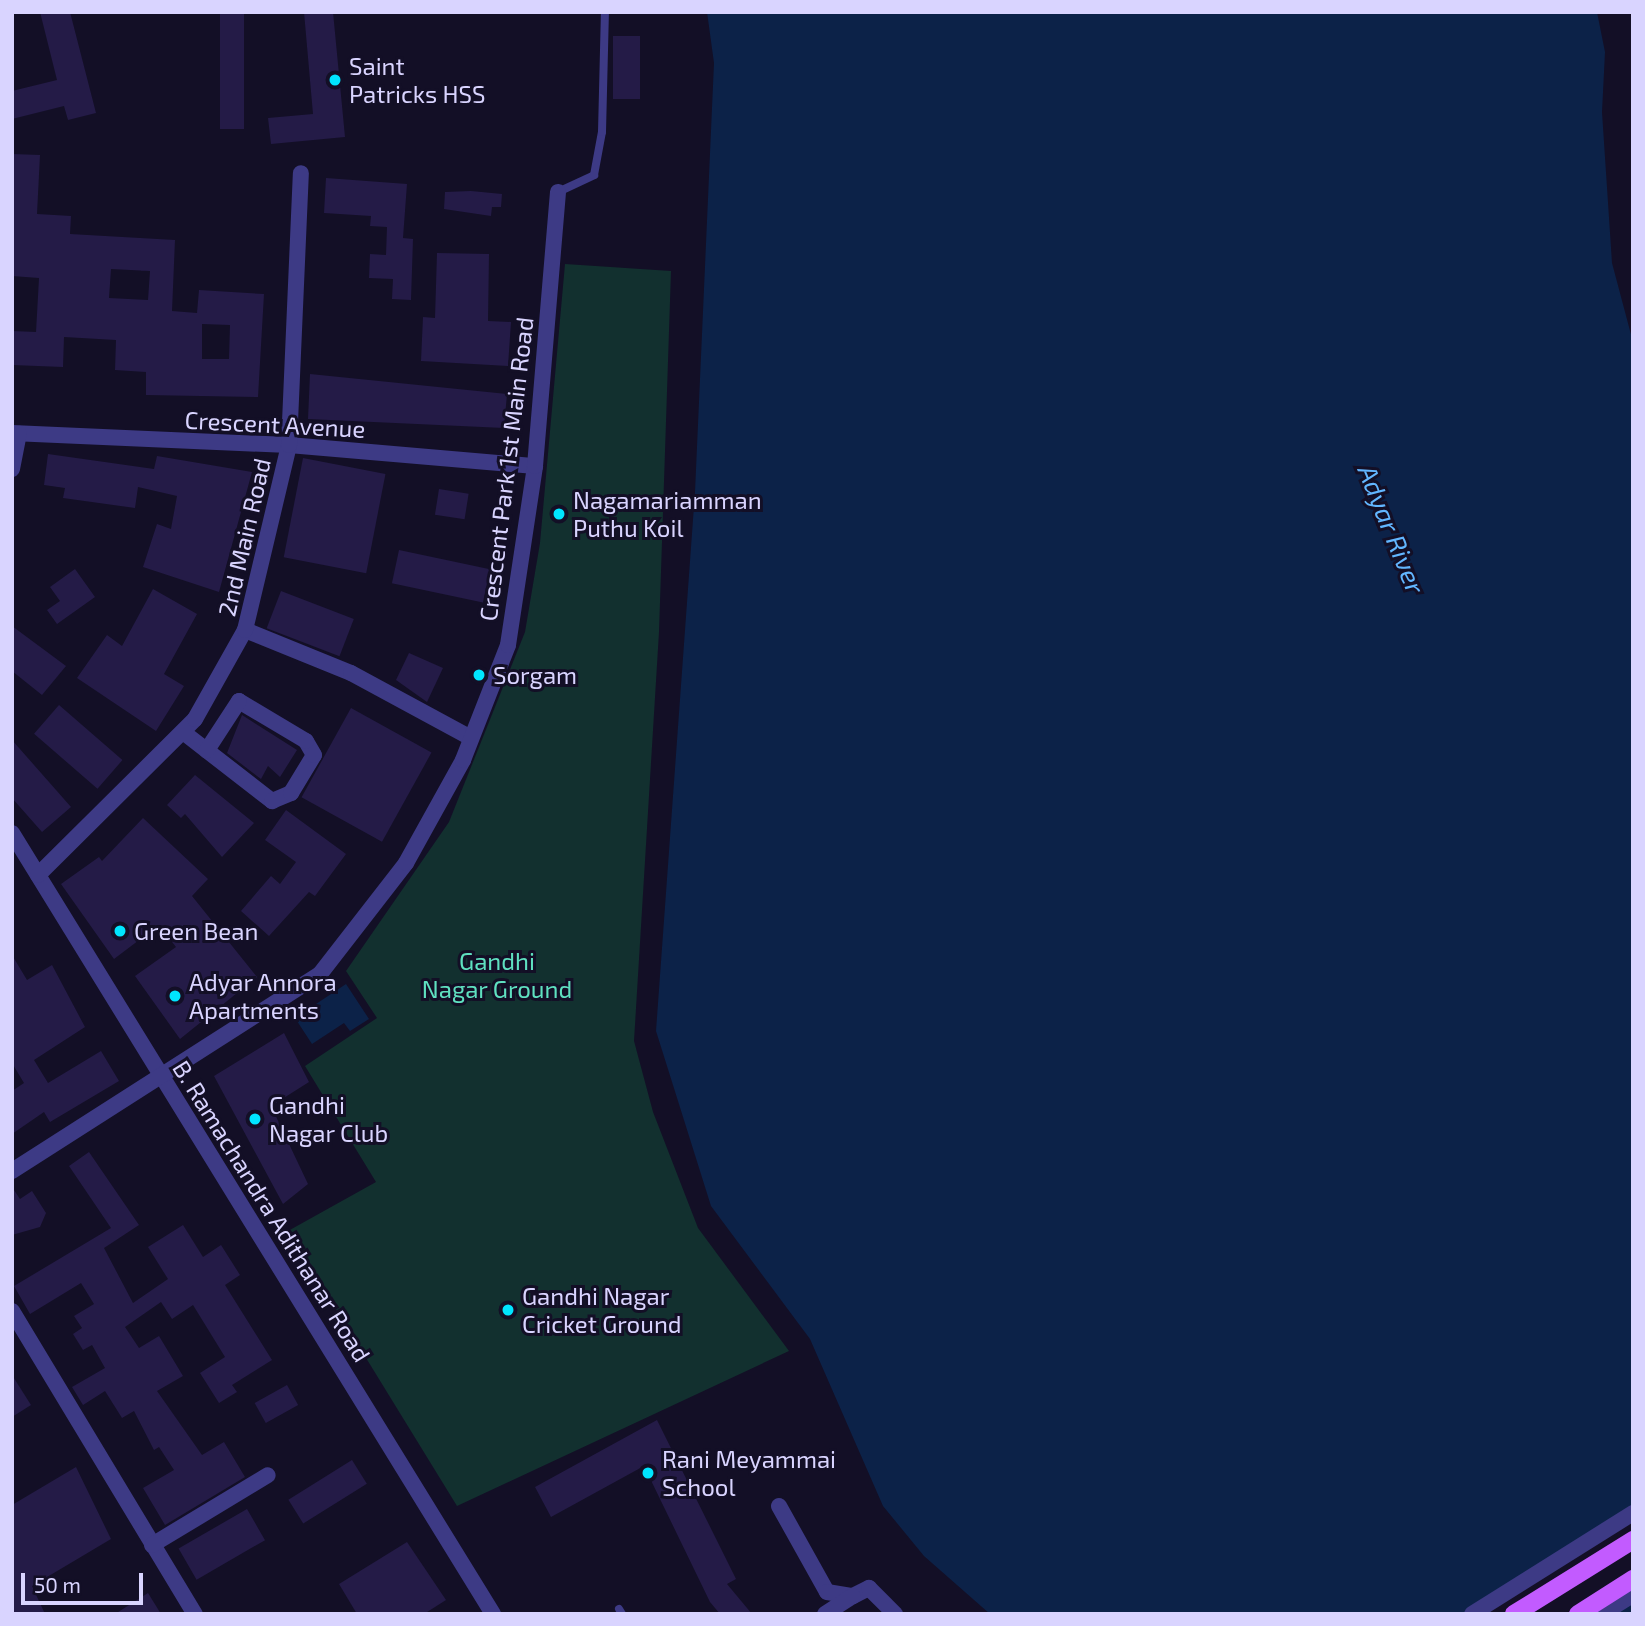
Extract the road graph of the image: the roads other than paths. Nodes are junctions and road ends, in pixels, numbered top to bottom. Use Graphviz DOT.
graph roads {
  1 [pos="605,12"];
  2 [pos="301,173"];
  3 [pos="558,192"];
  4 [pos="16,433"];
  5 [pos="289,445"];
  6 [pos="535,466"];
  7 [pos="12,469"];
  8 [pos="245,631"];
  9 [pos="183,732"];
  10 [pos="471,738"];
  11 [pos="207,750"];
  12 [pos="12,833"];
  13 [pos="38,875"];
  14 [pos="163,1078"];
  15 [pos="12,1171"];
  16 [pos="12,1311"];
  17 [pos="268,1475"];
  18 [pos="779,1506"];
  19 [pos="1633,1513"];
  20 [pos="1633,1540"];
  21 [pos="152,1545"];
  22 [pos="1633,1579"];
  23 [pos="1633,1595"];
  24 [pos="853,1596"];
  25 [pos="195,1614"];
  26 [pos="492,1614"];
  27 [pos="825,1614"];
  28 [pos="892,1614"];
  29 [pos="1472,1614"];
  30 [pos="1514,1614"];
  31 [pos="1578,1614"];
  32 [pos="1602,1614"];
  1 -- 3 [label="lane"];
  2 -- 5 [label="street, 2nd Main Road"];
  3 -- 6 [label="street, Crescent Park 1st Main Road"];
  4 -- 5 [label="street, Crescent Avenue"];
  4 -- 7 [label="street"];
  5 -- 6 [label="street, Crescent Avenue"];
  5 -- 8 [label="street, 2nd Main Road"];
  6 -- 10 [label="street, Crescent Park 1st Main Road"];
  8 -- 9 [label="street, 2nd Main Road"];
  8 -- 10 [label="street"];
  9 -- 11 [label="street"];
  9 -- 13 [label="street, 2nd Main Road"];
  10 -- 14 [label="street, Crescent Park 1st Main Road"];
  11 -- 11 [label="street"];
  12 -- 13 [label="street, B. Ramachandra Adithanar Road"];
  13 -- 14 [label="street, B. Ramachandra Adithanar Road"];
  14 -- 15 [label="street, Crescent Park 1st Main Road"];
  14 -- 26 [label="street, B. Ramachandra Adithanar Road"];
  16 -- 21 [label="street"];
  17 -- 21 [label="street"];
  18 -- 24 [label="street"];
  19 -- 29 [label="street"];
  20 -- 30 [label="main road"];
  21 -- 25 [label="street"];
  22 -- 31 [label="main road"];
  23 -- 32 [label="street"];
  24 -- 27 [label="street"];
  24 -- 28 [label="street"];
}
